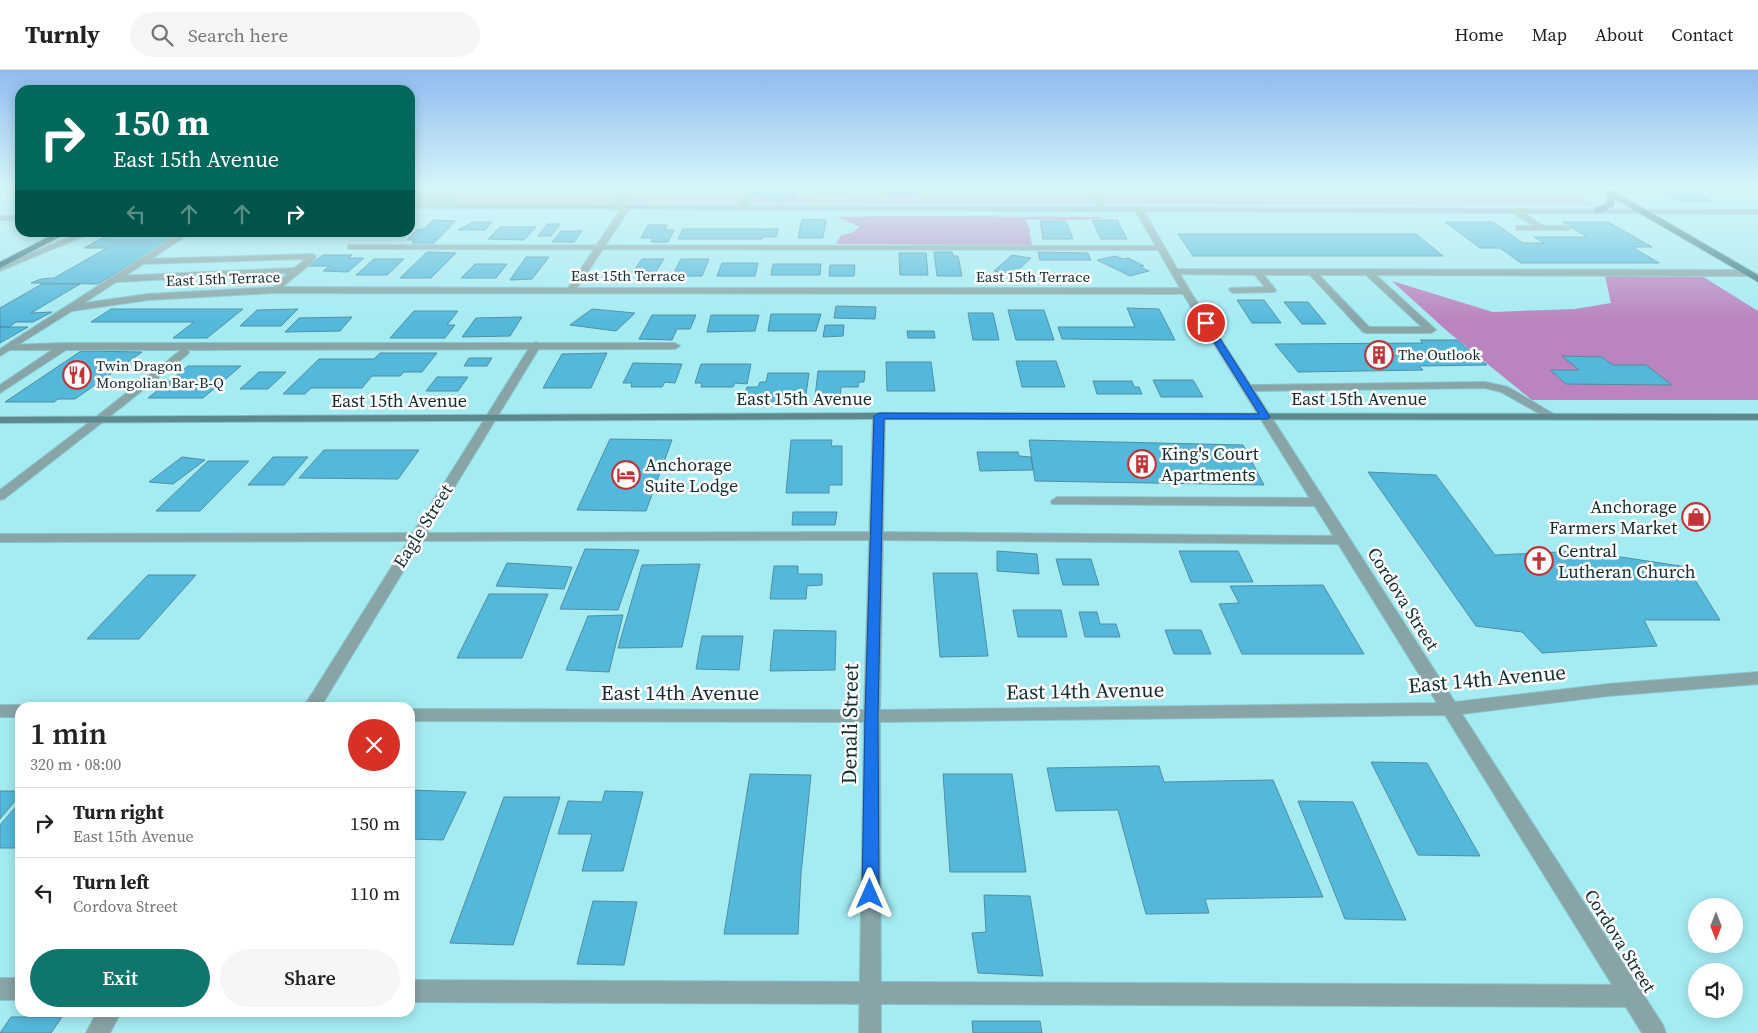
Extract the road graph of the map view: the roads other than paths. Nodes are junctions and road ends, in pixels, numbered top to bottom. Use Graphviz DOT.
graph roads {
  1 [pos="610,232"];
  2 [pos="1152,232"];
  3 [pos="1677,232"];
  4 [pos="56,237"];
  5 [pos="77,237"];
  6 [pos="180,237"];
  7 [pos="350,247"];
  8 [pos="599,248"];
  9 [pos="1161,248"];
  10 [pos="143,262"];
  11 [pos="0,267"];
  12 [pos="296,270"];
  13 [pos="1175,272"];
  14 [pos="1257,272"];
  15 [pos="1312,272"];
  16 [pos="1368,273"];
  17 [pos="1748,273"];
  18 [pos="116,279"];
  19 [pos="1758,279"];
  20 [pos="275,290"];
  21 [pos="570,290"];
  22 [pos="1233,290"];
  23 [pos="1186,291"];
  24 [pos="72,308"];
  25 [pos="65,346"];
  26 [pos="536,346"];
  27 [pos="675,346"];
  28 [pos="10,347"];
  29 [pos="0,352"];
  30 [pos="184,352"];
  31 [pos="1247,388"];
  32 [pos="0,390"];
  33 [pos="879,416"];
  34 [pos="1265,417"];
  35 [pos="1553,417"];
  36 [pos="1758,417"];
  37 [pos="490,418"];
  38 [pos="100,419"];
  39 [pos="0,420"];
  40 [pos="0,496"];
  41 [pos="1057,501"];
  42 [pos="1319,502"];
  43 [pos="876,536"];
  44 [pos="416,537"];
  45 [pos="0,538"];
  46 [pos="1342,540"];
  47 [pos="1758,678"];
  48 [pos="315,702"];
  49 [pos="1449,709"];
  50 [pos="0,711"];
  51 [pos="15,711"];
  52 [pos="415,715"];
  53 [pos="872,716"];
  54 [pos="0,989"];
  55 [pos="15,989"];
  56 [pos="415,991"];
  57 [pos="870,993"];
  58 [pos="1631,996"];
  59 [pos="107,1017"];
  60 [pos="96,1033"];
  61 [pos="870,1033"];
  62 [pos="1655,1033"];
  1 -- 8 [label="street"];
  2 -- 9 [label="street, Cordova Street"];
  3 -- 17 [label="main road"];
  4 -- 11 [label="highway"];
  5 -- 11 [label="street"];
  6 -- 10 [label="street"];
  7 -- 8 [label="street"];
  8 -- 9 [label="street"];
  8 -- 21 [label="street"];
  9 -- 13 [label="street, Cordova Street"];
  10 -- 12 [label="street"];
  10 -- 18 [label="street"];
  12 -- 18 [label="street"];
  12 -- 20 [label="street"];
  13 -- 14 [label="street"];
  13 -- 23 [label="street, Cordova Street"];
  14 -- 15 [label="street"];
  14 -- 22 [label="street"];
  15 -- 16 [label="street"];
  15 -- 16 [label="street"];
  16 -- 17 [label="street"];
  17 -- 19 [label="main road"];
  18 -- 24 [label="street"];
  20 -- 21 [label="street, East 15th Terrace"];
  20 -- 24 [label="street, East 15th Terrace"];
  21 -- 23 [label="street, East 15th Terrace"];
  23 -- 31 [label="street, Cordova Street"];
  24 -- 28 [label="street"];
  25 -- 26 [label="street"];
  25 -- 28 [label="street"];
  25 -- 32 [label="street"];
  26 -- 27 [label="street"];
  26 -- 37 [label="street, Eagle Street"];
  28 -- 29 [label="street"];
  30 -- 38 [label="street"];
  31 -- 34 [label="street, Cordova Street"];
  31 -- 35 [label="street"];
  33 -- 34 [label="main road, East 15th Avenue"];
  33 -- 37 [label="main road, East 15th Avenue"];
  33 -- 43 [label="street, Denali Street"];
  34 -- 35 [label="main road, East 15th Avenue"];
  34 -- 42 [label="street, Cordova Street"];
  35 -- 36 [label="main road, East 15th Avenue"];
  37 -- 38 [label="main road, East 15th Avenue"];
  37 -- 44 [label="street, Eagle Street"];
  38 -- 39 [label="main road, East 15th Avenue"];
  38 -- 40 [label="street"];
  41 -- 42 [label="street"];
  42 -- 46 [label="street, Cordova Street"];
  43 -- 44 [label="street"];
  43 -- 46 [label="street"];
  43 -- 53 [label="street, Denali Street"];
  44 -- 45 [label="street"];
  44 -- 48 [label="street, Eagle Street"];
  46 -- 49 [label="street, Cordova Street"];
  47 -- 49 [label="street, East 14th Avenue"];
  49 -- 53 [label="street, East 14th Avenue"];
  49 -- 58 [label="street, Cordova Street"];
  50 -- 51 [label="street"];
  52 -- 53 [label="street, East 14th Avenue"];
  53 -- 57 [label="street, Denali Street"];
  54 -- 55 [label="street"];
  56 -- 57 [label="street"];
  57 -- 58 [label="street"];
  57 -- 61 [label="street, Denali Street"];
  58 -- 62 [label="street, Cordova Street"];
  59 -- 60 [label="street"];
}
